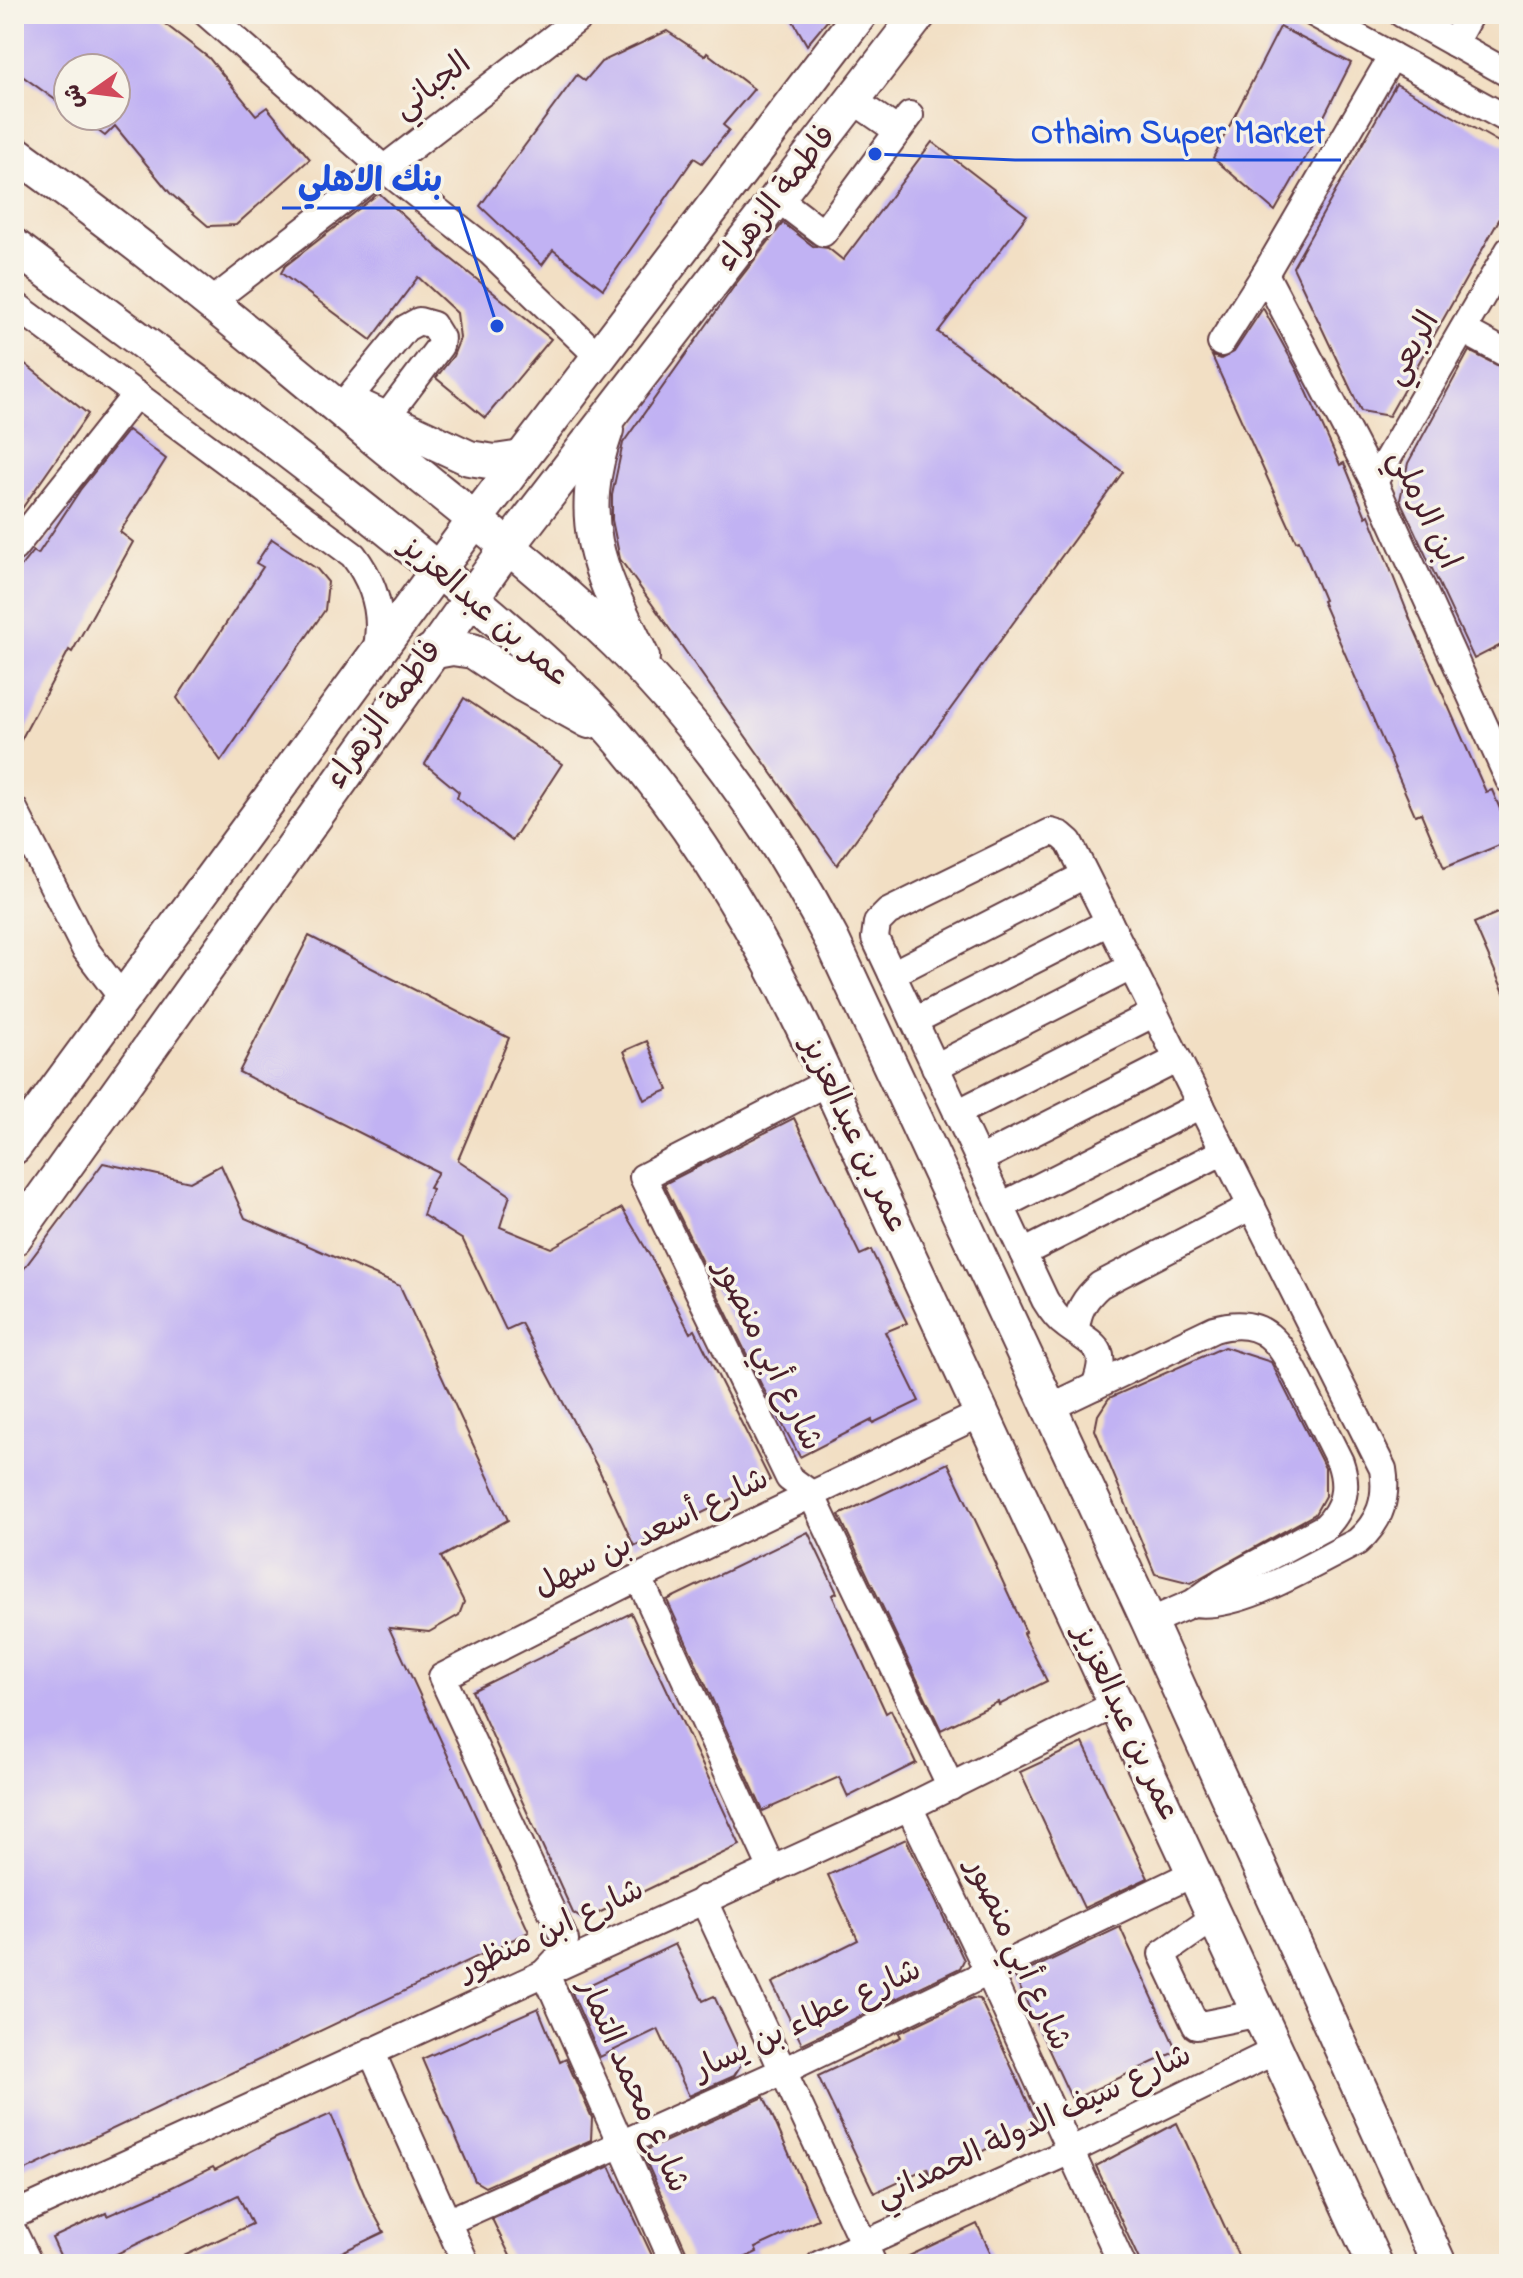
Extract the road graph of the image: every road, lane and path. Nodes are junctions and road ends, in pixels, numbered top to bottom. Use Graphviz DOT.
graph roads {
  1 [pos="207,14"];
  2 [pos="584,14"];
  3 [pos="860,14"];
  4 [pos="919,14"];
  5 [pos="1315,14"];
  6 [pos="1402,14"];
  7 [pos="1470,14"];
  8 [pos="1454,43"];
  9 [pos="1392,56"];
  10 [pos="1509,74"];
  11 [pos="853,100"];
  12 [pos="1509,120"];
  13 [pos="14,137"];
  14 [pos="14,152"];
  15 [pos="383,168"];
  16 [pos="777,198"];
  17 [pos="112,222"];
  18 [pos="14,246"];
  19 [pos="1509,250"];
  20 [pos="1265,274"];
  21 [pos="210,303"];
  22 [pos="14,304"];
  23 [pos="1463,330"];
  24 [pos="1221,343"];
  25 [pos="1509,355"];
  26 [pos="599,357"];
  27 [pos="309,384"];
  28 [pos="136,394"];
  29 [pos="346,401"];
  30 [pos="612,412"];
  31 [pos="385,419"];
  32 [pos="522,458"];
  33 [pos="1374,482"];
  34 [pos="474,521"];
  35 [pos="14,548"];
  36 [pos="507,548"];
  37 [pos="438,570"];
  38 [pos="470,598"];
  39 [pos="430,652"];
  40 [pos="373,661"];
  41 [pos="655,682"];
  42 [pos="615,734"];
  43 [pos="1509,780"];
  44 [pos="14,809"];
  45 [pos="1085,875"];
  46 [pos="1109,922"];
  47 [pos="1131,967"];
  48 [pos="892,974"];
  49 [pos="123,999"];
  50 [pos="1155,1013"];
  51 [pos="914,1021"];
  52 [pos="1178,1059"];
  53 [pos="935,1067"];
  54 [pos="828,1082"];
  55 [pos="1201,1105"];
  56 [pos="957,1113"];
  57 [pos="14,1147"];
  58 [pos="1224,1151"];
  59 [pos="979,1160"];
  60 [pos="1001,1206"];
  61 [pos="1252,1206"];
  62 [pos="14,1238"];
  63 [pos="1023,1253"];
  64 [pos="1076,1331"];
  65 [pos="1095,1386"];
  66 [pos="1049,1408"];
  67 [pos="980,1414"];
  68 [pos="811,1494"];
  69 [pos="639,1578"];
  70 [pos="1193,1603"];
  71 [pos="1149,1622"];
  72 [pos="442,1677"];
  73 [pos="1116,1704"];
  74 [pos="951,1787"];
  75 [pos="909,1807"];
  76 [pos="772,1869"];
  77 [pos="1194,1873"];
  78 [pos="703,1899"];
  79 [pos="1215,1917"];
  80 [pos="545,1972"];
  81 [pos="989,1973"];
  82 [pos="1260,2013"];
  83 [pos="1277,2050"];
  84 [pos="371,2051"];
  85 [pos="783,2071"];
  86 [pos="620,2146"];
  87 [pos="1070,2151"];
  88 [pos="14,2215"];
  89 [pos="447,2222"];
  90 [pos="14,2233"];
  91 [pos="868,2254"];
  92 [pos="29,2264"];
  93 [pos="466,2264"];
  94 [pos="674,2264"];
  95 [pos="820,2264"];
  96 [pos="1122,2264"];
  97 [pos="1375,2264"];
  98 [pos="1439,2264"];
  1 -- 15 [label="street"];
  2 -- 15 [label="street, الجباني"];
  3 -- 26 [label="main road"];
  4 -- 11 [label="main road, فاطمة الزهراء"];
  5 -- 9 [label="street"];
  6 -- 8 [label="street"];
  7 -- 8 [label="street"];
  8 -- 10 [label="street"];
  9 -- 12 [label="street"];
  9 -- 20 [label="street"];
  11 -- 16 [label="main road, فاطمة الزهراء"];
  11 -- 16 [label="street"];
  13 -- 17 [label="street, عمر بن عبدالعزيز"];
  14 -- 17 [label="main road, عمر بن عبدالعزيز"];
  15 -- 21 [label="street, الجباني"];
  15 -- 26 [label="street"];
  16 -- 30 [label="main road, فاطمة الزهراء"];
  17 -- 21 [label="main road, عمر بن عبدالعزيز"];
  18 -- 37 [label="main road, عمر بن عبدالعزيز"];
  19 -- 23 [label="street, الربعي"];
  20 -- 24 [label="street"];
  20 -- 33 [label="street, ابن الرملي"];
  21 -- 27 [label="main road, عمر بن عبدالعزيز"];
  22 -- 28 [label="street, عمر بن عبدالعزيز"];
  23 -- 25 [label="street"];
  23 -- 33 [label="street, الربعي"];
  26 -- 32 [label="main road"];
  27 -- 29 [label="main road"];
  27 -- 34 [label="main road, عمر بن عبدالعزيز"];
  28 -- 35 [label="street"];
  28 -- 40 [label="street, عمر بن عبدالعزيز"];
  29 -- 31 [label="main road"];
  29 -- 31 [label="street"];
  30 -- 36 [label="main road, فاطمة الزهراء"];
  30 -- 41 [label="main road"];
  31 -- 32 [label="main road"];
  32 -- 34 [label="main road"];
  33 -- 43 [label="street, ابن الرملي"];
  34 -- 36 [label="main road, عمر بن عبدالعزيز"];
  34 -- 37 [label="main road"];
  36 -- 38 [label="main road, فاطمة الزهراء"];
  36 -- 41 [label="main road, عمر بن عبدالعزيز"];
  37 -- 38 [label="main road, عمر بن عبدالعزيز"];
  37 -- 40 [label="main road"];
  38 -- 39 [label="main road, فاطمة الزهراء"];
  38 -- 42 [label="main road, عمر بن عبدالعزيز"];
  39 -- 42 [label="main road"];
  39 -- 62 [label="main road, فاطمة الزهراء"];
  40 -- 49 [label="main road"];
  41 -- 66 [label="main road, عمر بن عبدالعزيز"];
  42 -- 54 [label="main road, عمر بن عبدالعزيز"];
  44 -- 49 [label="street"];
  45 -- 46 [label="street"];
  45 -- 48 [label="street"];
  45 -- 48 [label="street"];
  46 -- 47 [label="street"];
  46 -- 51 [label="street"];
  47 -- 50 [label="street"];
  47 -- 53 [label="street"];
  48 -- 51 [label="street"];
  49 -- 57 [label="main road"];
  50 -- 52 [label="street"];
  50 -- 56 [label="street"];
  51 -- 53 [label="street"];
  52 -- 55 [label="street"];
  52 -- 59 [label="street"];
  53 -- 56 [label="street"];
  54 -- 67 [label="main road, عمر بن عبدالعزيز"];
  54 -- 68 [label="street, شارع أبي منصور"];
  55 -- 58 [label="street"];
  55 -- 60 [label="street"];
  56 -- 59 [label="street"];
  58 -- 61 [label="street"];
  58 -- 63 [label="street"];
  59 -- 60 [label="street"];
  60 -- 63 [label="street"];
  61 -- 64 [label="street"];
  61 -- 70 [label="street"];
  63 -- 64 [label="street"];
  64 -- 65 [label="street"];
  65 -- 66 [label="street"];
  65 -- 70 [label="street"];
  66 -- 71 [label="main road, عمر بن عبدالعزيز"];
  67 -- 68 [label="street, شارع أسعد بن سهل"];
  67 -- 73 [label="main road, عمر بن عبدالعزيز"];
  68 -- 69 [label="street, شارع أسعد بن سهل"];
  68 -- 74 [label="street, شارع أبي منصور"];
  69 -- 72 [label="street, شارع أسعد بن سهل"];
  69 -- 76 [label="street"];
  70 -- 71 [label="street"];
  71 -- 98 [label="main road, عمر بن عبدالعزيز"];
  72 -- 80 [label="street, شارع محمد التمار"];
  73 -- 74 [label="street, شارع ابن منظور"];
  73 -- 77 [label="main road, عمر بن عبدالعزيز"];
  74 -- 75 [label="street, شارع ابن منظور"];
  75 -- 76 [label="street, شارع ابن منظور"];
  75 -- 81 [label="street, شارع أبي منصور"];
  76 -- 78 [label="street, شارع ابن منظور"];
  77 -- 79 [label="main road, عمر بن عبدالعزيز"];
  77 -- 81 [label="street, شارع عطاء بن يسار"];
  78 -- 80 [label="street, شارع ابن منظور"];
  78 -- 85 [label="street"];
  79 -- 82 [label="main road, عمر بن عبدالعزيز"];
  79 -- 82 [label="street"];
  80 -- 84 [label="street, شارع ابن منظور"];
  80 -- 86 [label="street, شارع محمد التمار"];
  81 -- 85 [label="street, شارع عطاء بن يسار"];
  81 -- 87 [label="street, شارع أبي منصور"];
  82 -- 83 [label="main road, عمر بن عبدالعزيز"];
  83 -- 87 [label="street, شارع سيف الدولة الحمداني"];
  83 -- 97 [label="main road, عمر بن عبدالعزيز"];
  84 -- 88 [label="street, شارع ابن منظور"];
  84 -- 89 [label="street"];
  85 -- 86 [label="street, شارع عطاء بن يسار"];
  85 -- 91 [label="street"];
  86 -- 89 [label="street, شارع عطاء بن يسار"];
  86 -- 94 [label="street, شارع محمد التمار"];
  87 -- 91 [label="street, شارع سيف الدولة الحمداني"];
  87 -- 96 [label="street, شارع أبي منصور"];
  89 -- 93 [label="street"];
  90 -- 92 [label="street"];
  91 -- 95 [label="street, شارع سيف الدولة الحمداني"];
}
